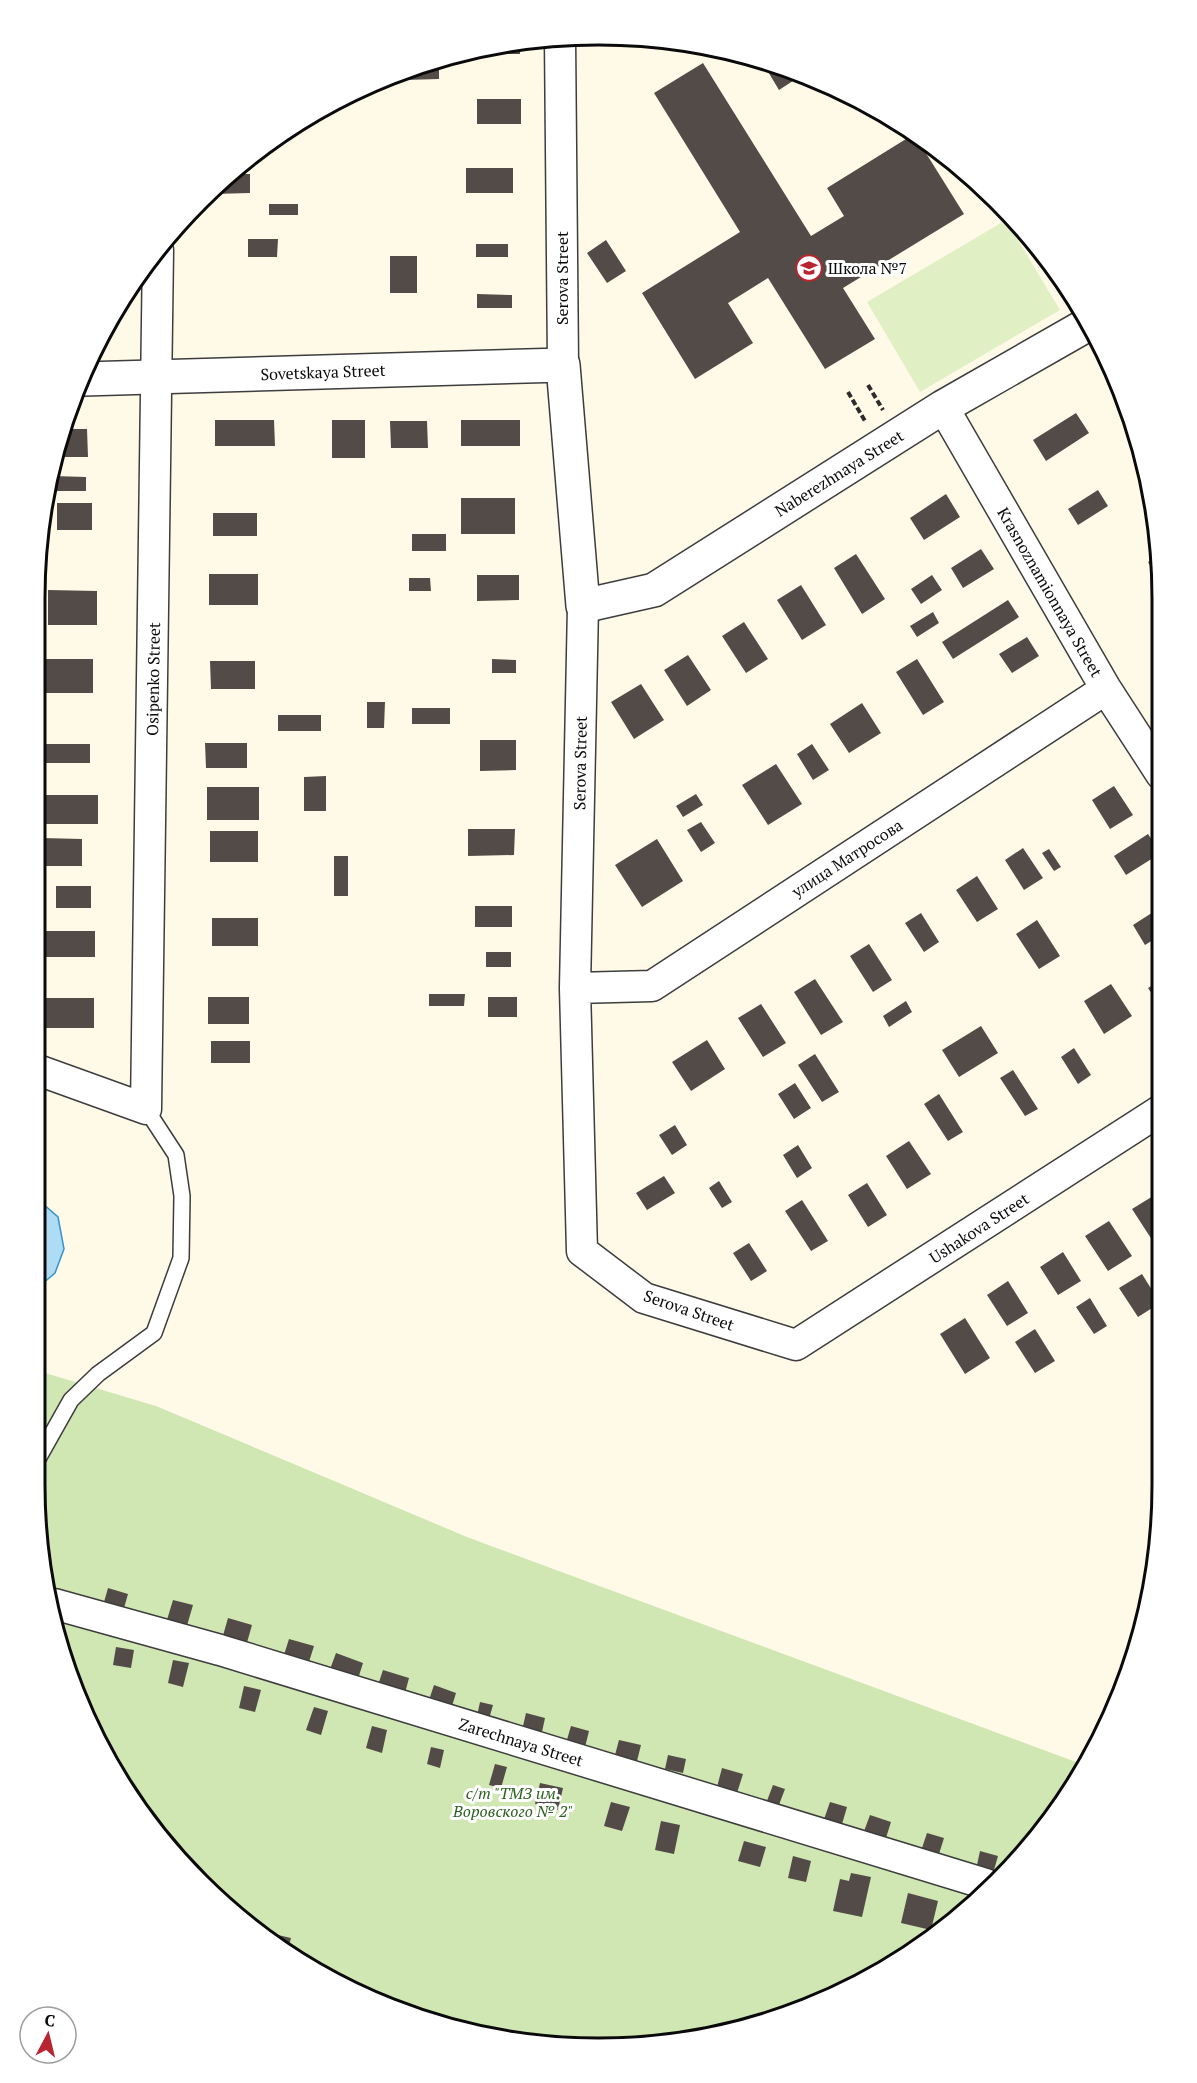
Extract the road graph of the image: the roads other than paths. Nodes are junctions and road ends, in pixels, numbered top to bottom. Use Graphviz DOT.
graph roads {
  1 [pos="561,46"];
  2 [pos="158,263"];
  3 [pos="1081,328"];
  4 [pos="563,365"];
  5 [pos="158,377"];
  6 [pos="91,379"];
  7 [pos="943,407"];
  8 [pos="583,606"];
  9 [pos="1106,689"];
  10 [pos="1152,760"];
  11 [pos="575,988"];
  12 [pos="45,1073"];
  13 [pos="146,1109"];
  14 [pos="1152,1116"];
  15 [pos="796,1345"];
  16 [pos="45,1445"];
  17 [pos="59,1605"];
  18 [pos="983,1883"];
  1 -- 4 [label="street, Serova Street"];
  2 -- 5 [label="street, Osipenko Street"];
  3 -- 7 [label="street, Naberezhnaya Street"];
  4 -- 5 [label="street, Sovetskaya Street"];
  4 -- 8 [label="street, Serova Street"];
  5 -- 6 [label="street, Sovetskaya Street"];
  5 -- 13 [label="street, Osipenko Street"];
  7 -- 8 [label="street, Naberezhnaya Street"];
  7 -- 9 [label="street, Krasnoznamionnaya Street"];
  8 -- 11 [label="street, Serova Street"];
  9 -- 10 [label="street, Krasnoznamionnaya Street"];
  9 -- 11 [label="street, улица Матросова"];
  11 -- 15 [label="street, Serova Street"];
  12 -- 13 [label="street"];
  13 -- 16 [label="lane"];
  14 -- 15 [label="street, Ushakova Street"];
  17 -- 18 [label="street, Zarechnaya Street"];
}
